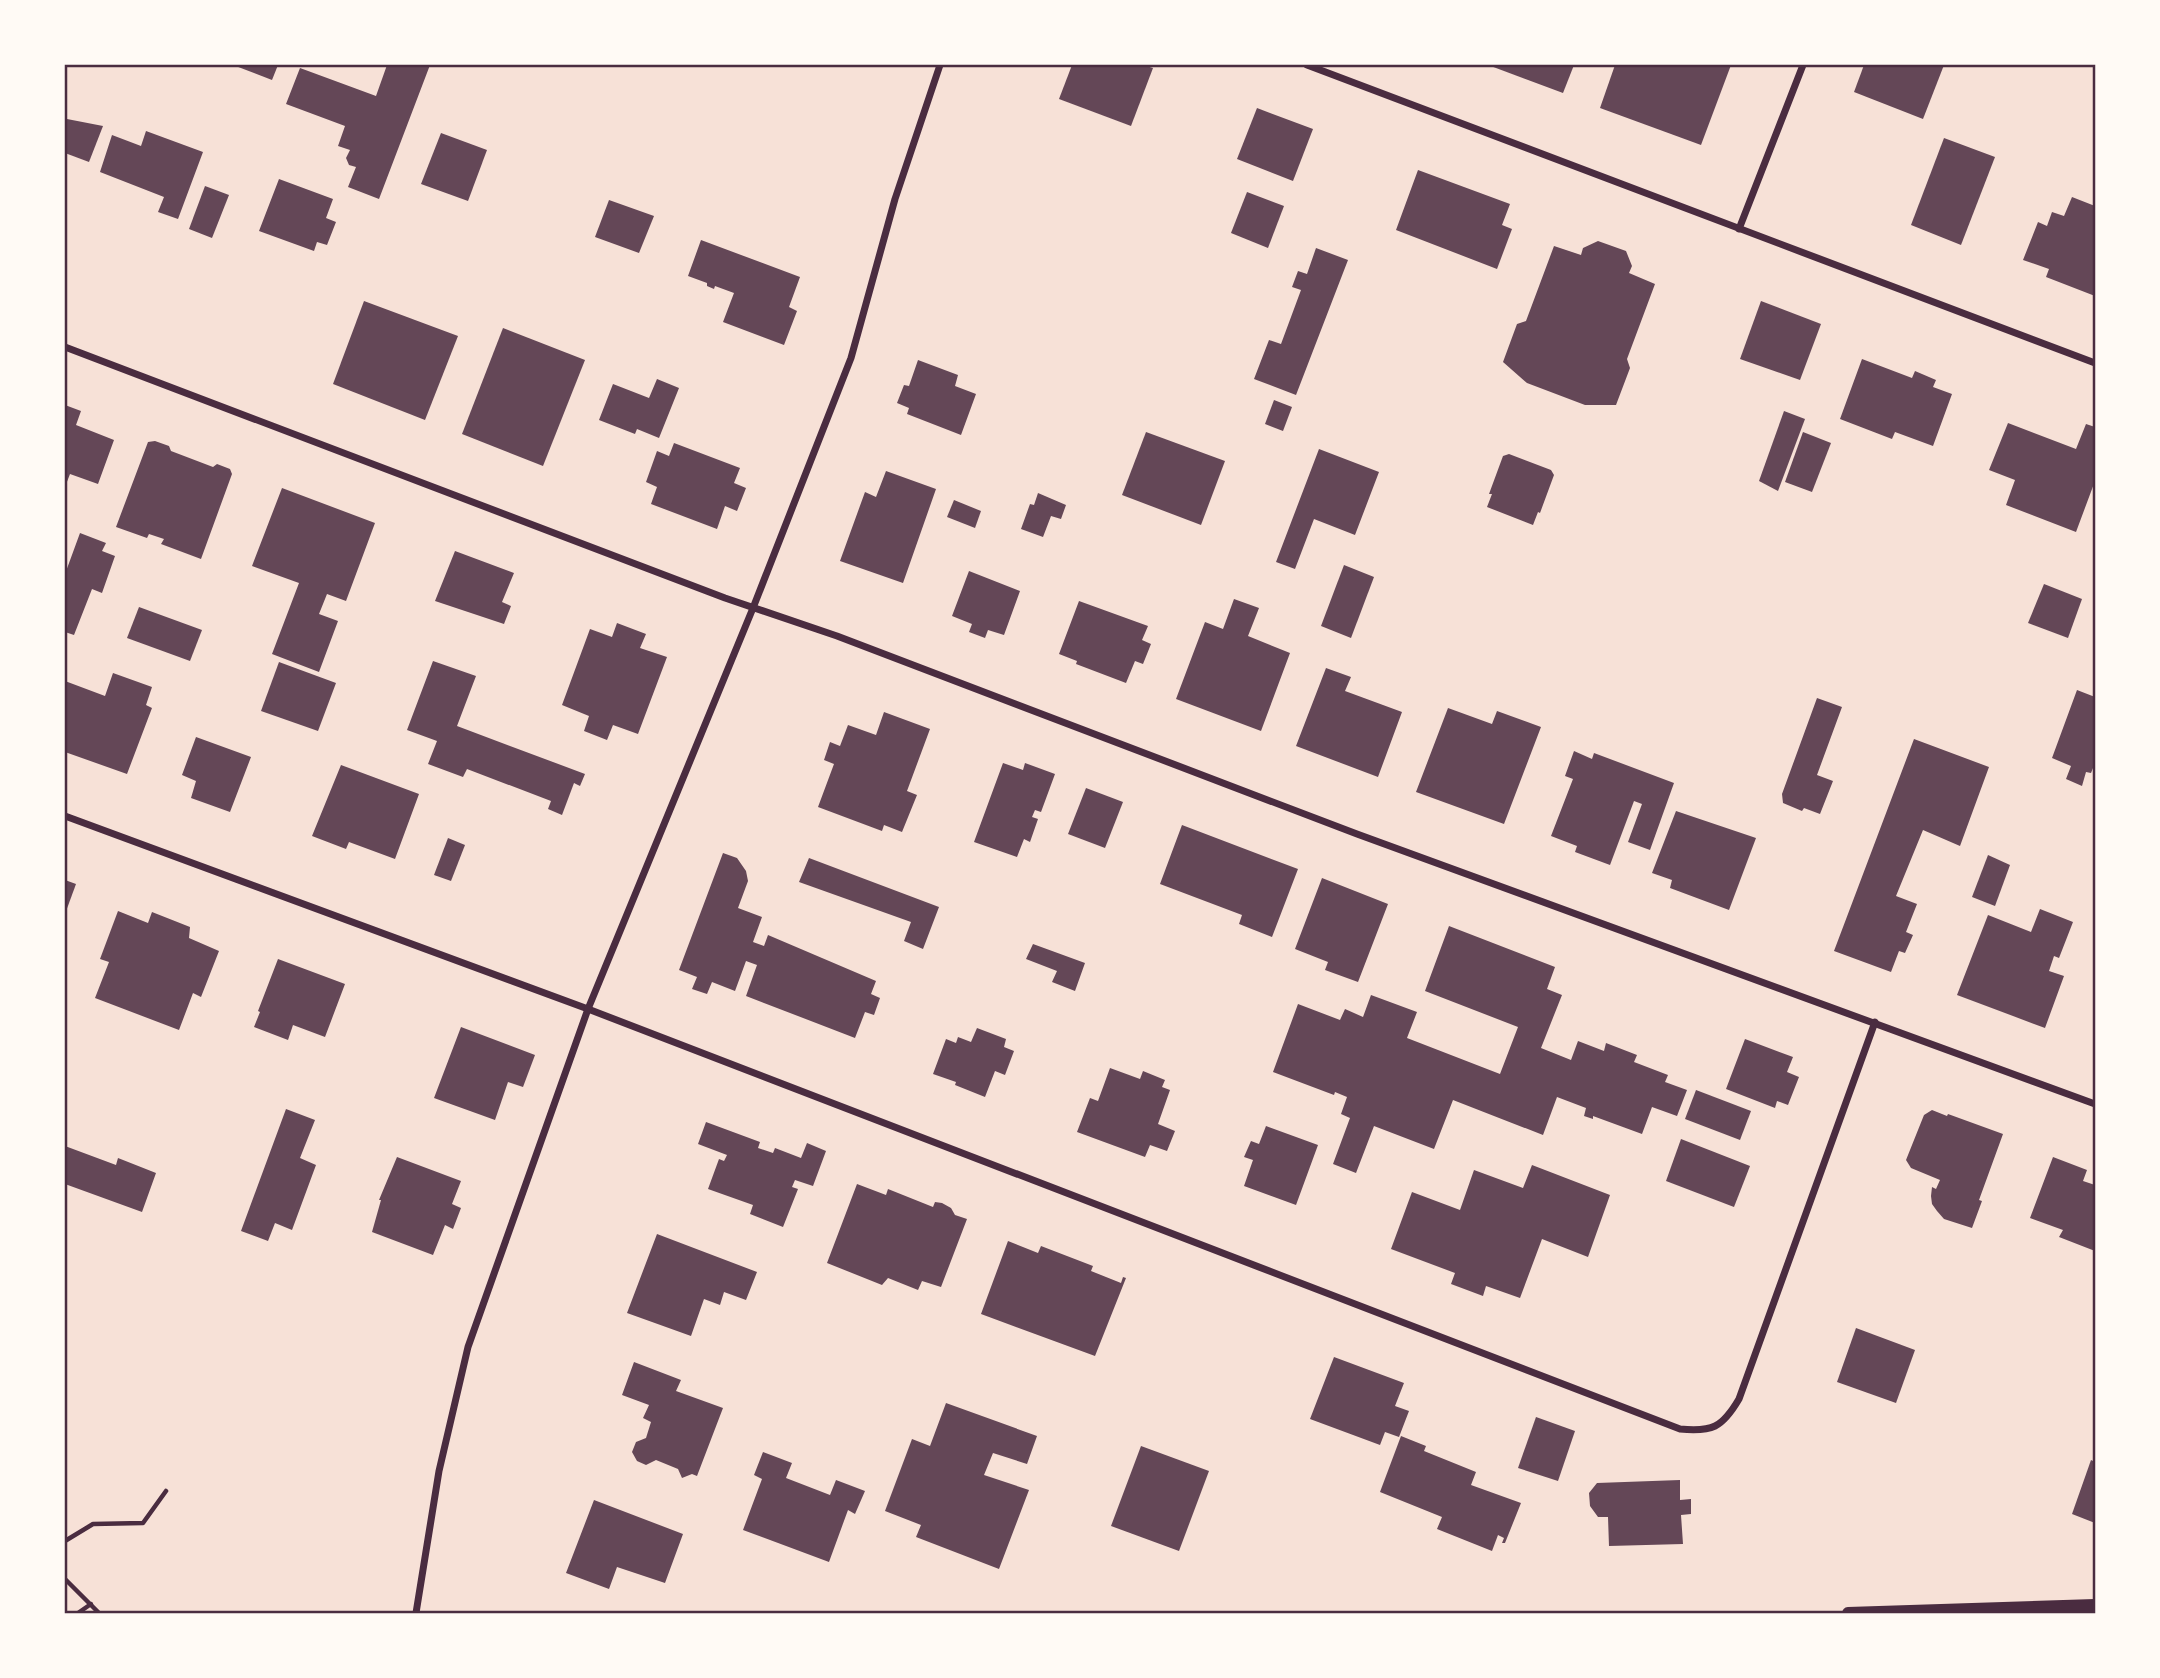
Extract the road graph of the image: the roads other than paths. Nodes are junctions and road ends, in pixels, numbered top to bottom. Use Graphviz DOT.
graph roads {
  1 [pos="940,65"];
  2 [pos="1307,65"];
  3 [pos="1803,65"];
  4 [pos="1739,229"];
  5 [pos="65,347"];
  6 [pos="2095,363"];
  7 [pos="752,608"];
  8 [pos="65,816"];
  9 [pos="588,1009"];
  10 [pos="1875,1022"];
  11 [pos="2095,1104"];
  12 [pos="2095,1605"];
  13 [pos="416,1613"];
  14 [pos="1848,1613"];
  1 -- 7 [label="street"];
  2 -- 4 [label="street"];
  3 -- 4 [label="street"];
  4 -- 6 [label="street"];
  5 -- 7 [label="street"];
  7 -- 9 [label="street"];
  7 -- 10 [label="street"];
  8 -- 9 [label="street"];
  9 -- 10 [label="street"];
  9 -- 13 [label="street"];
  10 -- 11 [label="street"];
  12 -- 14 [label="street"];
}
